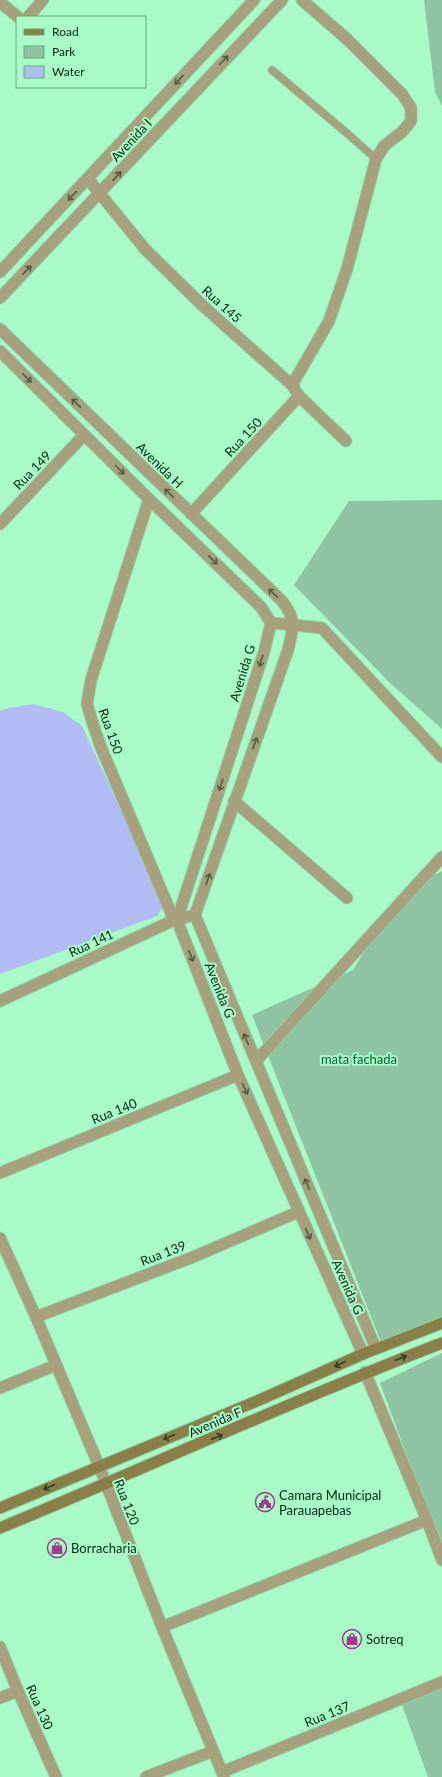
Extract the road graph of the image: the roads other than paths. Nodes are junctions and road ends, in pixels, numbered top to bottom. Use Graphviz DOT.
graph roads {
  1 [pos="43,0"];
  2 [pos="254,0"];
  3 [pos="282,0"];
  4 [pos="302,0"];
  5 [pos="0,2"];
  6 [pos="17,16"];
  7 [pos="29,16"];
  8 [pos="200,57"];
  9 [pos="272,70"];
  10 [pos="213,71"];
  11 [pos="376,159"];
  12 [pos="88,179"];
  13 [pos="101,193"];
  14 [pos="0,272"];
  15 [pos="0,298"];
  16 [pos="0,329"];
  17 [pos="0,351"];
  18 [pos="292,385"];
  19 [pos="299,396"];
  20 [pos="84,435"];
  21 [pos="346,441"];
  22 [pos="149,499"];
  23 [pos="191,514"];
  24 [pos="0,524"];
  25 [pos="271,623"];
  26 [pos="294,625"];
  27 [pos="442,757"];
  28 [pos="234,801"];
  29 [pos="442,857"];
  30 [pos="347,898"];
  31 [pos="195,915"];
  32 [pos="175,920"];
  33 [pos="0,1001"];
  34 [pos="256,1061"];
  35 [pos="238,1075"];
  36 [pos="0,1173"];
  37 [pos="298,1212"];
  38 [pos="0,1238"];
  39 [pos="36,1317"];
  40 [pos="442,1323"];
  41 [pos="442,1342"];
  42 [pos="376,1350"];
  43 [pos="363,1354"];
  44 [pos="56,1365"];
  45 [pos="365,1372"];
  46 [pos="0,1388"];
  47 [pos="99,1466"];
  48 [pos="105,1485"];
  49 [pos="0,1508"];
  50 [pos="428,1520"];
  51 [pos="0,1528"];
  52 [pos="442,1560"];
  53 [pos="162,1627"];
  54 [pos="0,1647"];
  55 [pos="442,1682"];
  56 [pos="18,1691"];
  57 [pos="0,1698"];
  58 [pos="213,1751"];
  59 [pos="223,1775"];
  60 [pos="56,1777"];
  61 [pos="146,1777"];
  1 -- 7 [label="street"];
  2 -- 8 [label="street, Avenida I"];
  10 -- 3 [label="street, Avenida I, one-way"];
  4 -- 11 [label="street"];
  5 -- 6 [label="street"];
  8 -- 10 [label="street"];
  8 -- 12 [label="street, Avenida I, one-way"];
  9 -- 11 [label="lane"];
  13 -- 10 [label="street, Avenida I, one-way"];
  11 -- 18 [label="street"];
  12 -- 13 [label="street, Rua 145"];
  12 -- 14 [label="street, Avenida I, one-way"];
  15 -- 13 [label="street, Avenida I, one-way"];
  13 -- 18 [label="street, Rua 145"];
  23 -- 16 [label="street, Avenida H, one-way"];
  17 -- 20 [label="street, one-way"];
  18 -- 19 [label="street, Rua 145"];
  19 -- 21 [label="street, Rua 145"];
  19 -- 23 [label="street, Rua 150"];
  20 -- 22 [label="street, one-way"];
  20 -- 24 [label="street, Rua 149"];
  22 -- 25 [label="street, one-way"];
  22 -- 32 [label="street, Rua 150"];
  26 -- 23 [label="street, Avenida H, one-way"];
  25 -- 26 [label="street"];
  25 -- 32 [label="street, Avenida G, one-way"];
  26 -- 27 [label="street"];
  28 -- 26 [label="street, one-way"];
  28 -- 30 [label="street"];
  31 -- 28 [label="street, one-way"];
  29 -- 34 [label="street"];
  31 -- 32 [label="street, Rua 141"];
  34 -- 31 [label="street, Avenida G, one-way"];
  32 -- 33 [label="street, Rua 141"];
  32 -- 35 [label="street, Avenida G, one-way"];
  42 -- 34 [label="street, Avenida G, one-way"];
  35 -- 36 [label="street, Rua 140"];
  35 -- 37 [label="street, Avenida G, one-way"];
  37 -- 39 [label="street, Rua 139"];
  37 -- 43 [label="street, Avenida G, one-way"];
  38 -- 39 [label="street, Rua 120"];
  39 -- 44 [label="street, Rua 120"];
  40 -- 42 [label="main road, Avenida F"];
  45 -- 41 [label="main road, Avenida F, one-way"];
  42 -- 43 [label="main road, Avenida F"];
  43 -- 47 [label="main road, Avenida F, one-way"];
  44 -- 46 [label="street"];
  44 -- 47 [label="street, Rua 120"];
  48 -- 45 [label="main road, Avenida F, one-way"];
  45 -- 50 [label="street"];
  47 -- 48 [label="street, Rua 120"];
  47 -- 49 [label="main road, Avenida F, one-way"];
  48 -- 51 [label="main road, Avenida F"];
  48 -- 53 [label="street, Rua 120"];
  50 -- 52 [label="street"];
  50 -- 53 [label="street"];
  53 -- 58 [label="street, Rua 120"];
  54 -- 56 [label="street, Rua 130"];
  55 -- 59 [label="street, Rua 137"];
  56 -- 57 [label="street"];
  56 -- 60 [label="street, Rua 130"];
  58 -- 59 [label="street, Rua 120"];
  58 -- 61 [label="street"];
}
